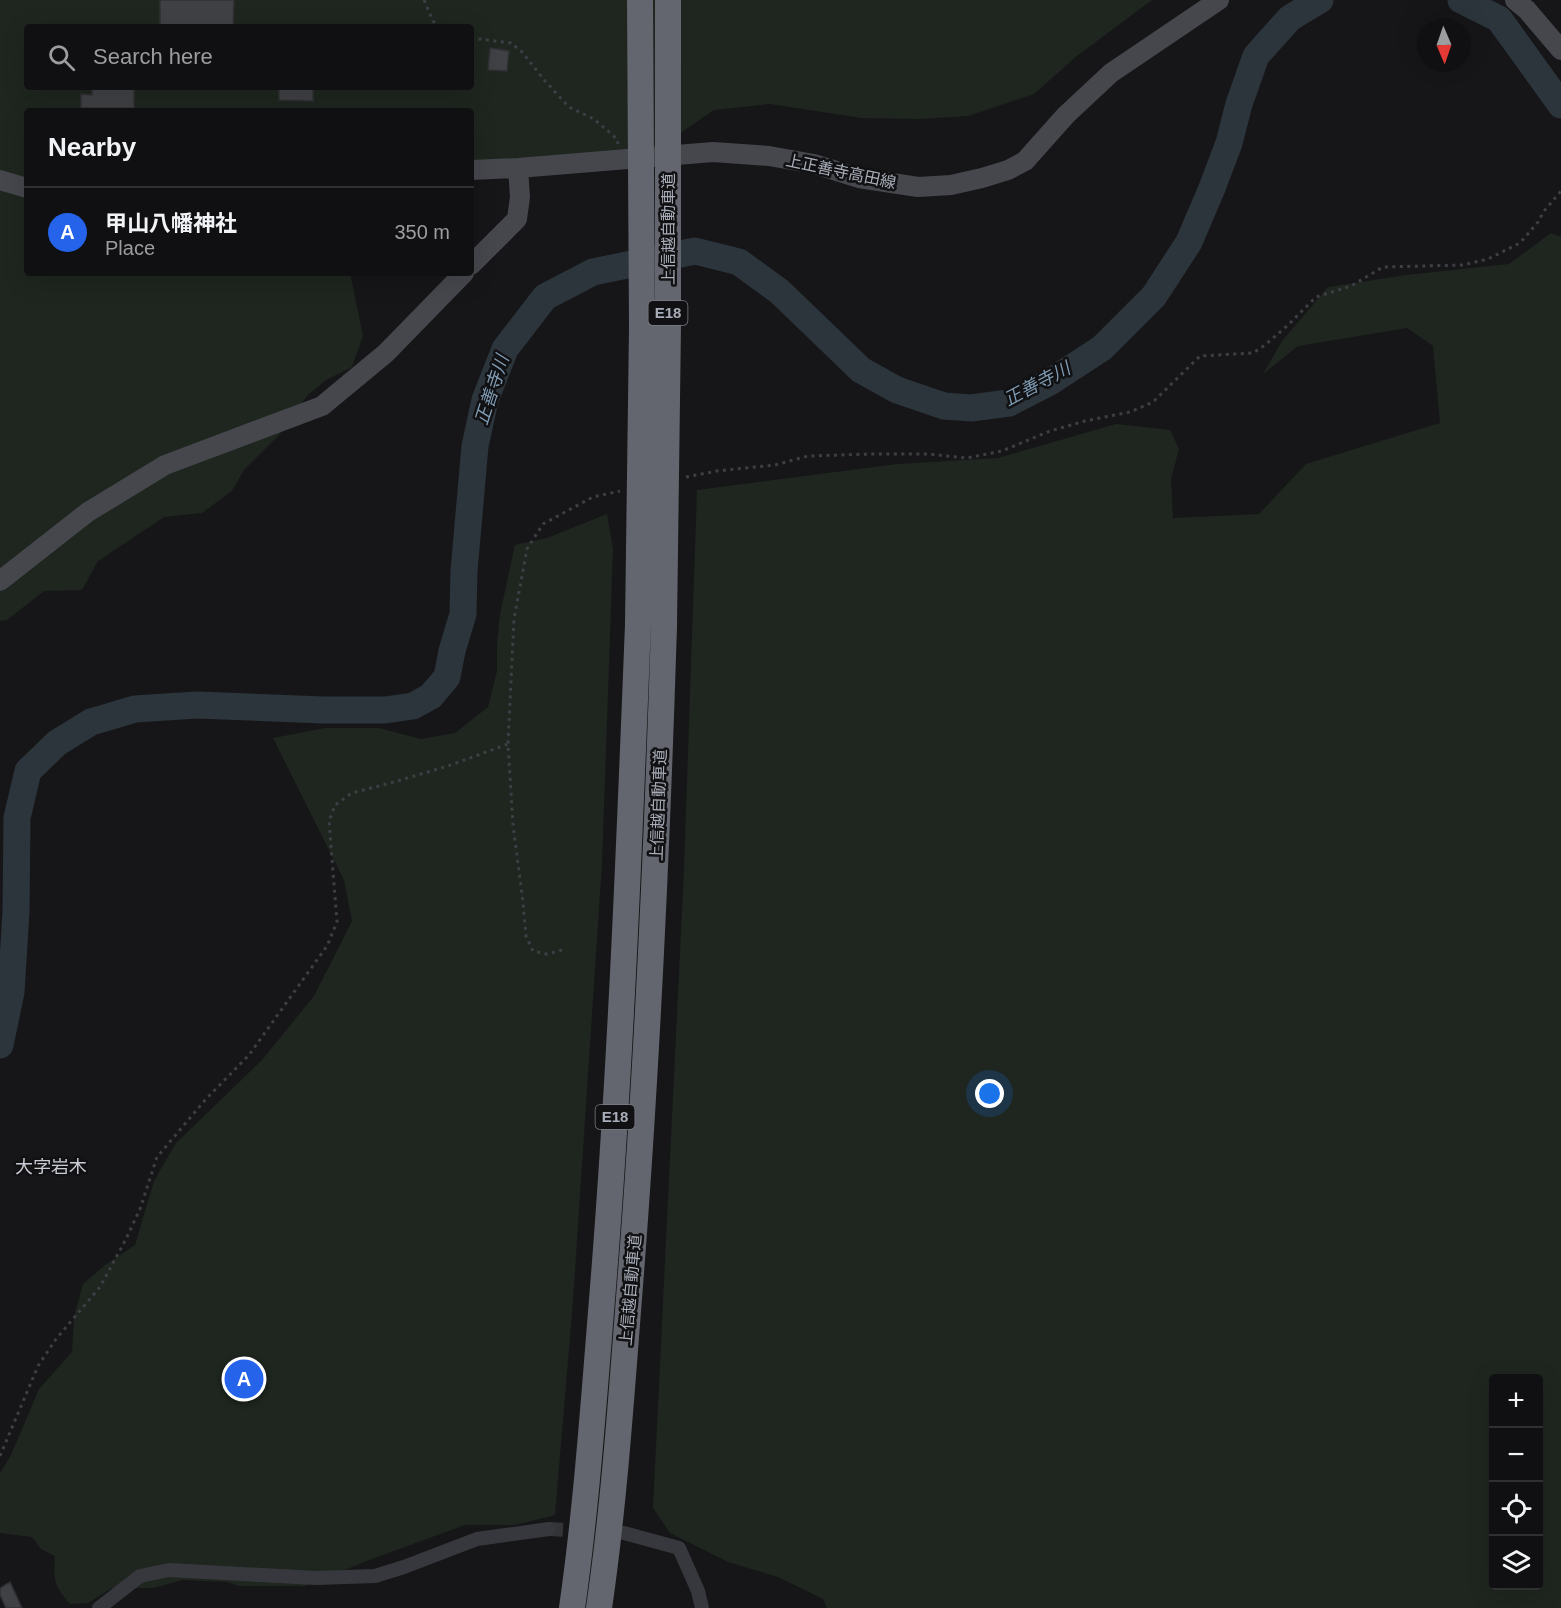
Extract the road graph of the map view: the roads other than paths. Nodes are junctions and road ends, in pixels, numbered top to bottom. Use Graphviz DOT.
graph roads {
  1 [pos="640,0"];
  2 [pos="668,0"];
  3 [pos="1219,0"];
  4 [pos="1515,0"];
  5 [pos="1561,50"];
  6 [pos="518,168"];
  7 [pos="474,170"];
  8 [pos="0,180"];
  9 [pos="24,187"];
  10 [pos="474,263"];
  11 [pos="461,276"];
  12 [pos="0,581"];
  13 [pos="549,1529"];
  14 [pos="624,1533"];
  15 [pos="99,1608"];
  16 [pos="572,1608"];
  17 [pos="599,1608"];
  18 [pos="702,1608"];
  1 -- 16 [label="highway, 上信越自動車道 / E18, bridge"];
  2 -- 17 [label="highway, 上信越自動車道 / E18, bridge"];
  3 -- 6 [label="main road, 上正善寺高田線"];
  4 -- 5 [label="main road"];
  6 -- 7 [label="main road, 上正善寺高田線"];
  6 -- 10 [label="main road"];
  8 -- 9 [label="main road"];
  11 -- 12 [label="main road"];
  13 -- 15 [label="street"];
  14 -- 18 [label="street"];
}
